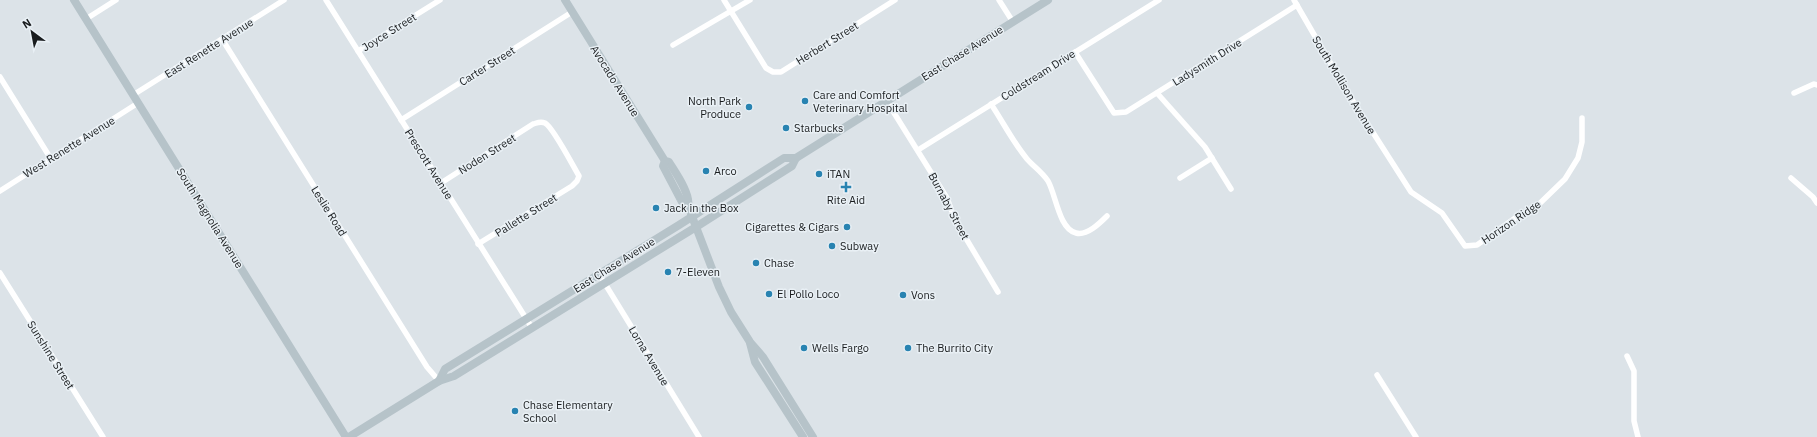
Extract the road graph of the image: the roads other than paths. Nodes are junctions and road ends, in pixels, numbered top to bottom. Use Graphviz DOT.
graph roads {
  1 [pos="74,0"];
  2 [pos="116,0"];
  3 [pos="284,0"];
  4 [pos="326,0"];
  5 [pos="440,0"];
  6 [pos="565,0"];
  7 [pos="724,0"];
  8 [pos="750,0"];
  9 [pos="895,0"];
  10 [pos="999,0"];
  11 [pos="1048,0"];
  12 [pos="1159,0"];
  13 [pos="1295,3"];
  14 [pos="572,12"];
  15 [pos="731,12"];
  16 [pos="86,19"];
  17 [pos="1012,22"];
  18 [pos="222,39"];
  19 [pos="673,45"];
  20 [pos="358,51"];
  21 [pos="1075,52"];
  22 [pos="0,77"];
  23 [pos="1817,85"];
  24 [pos="1157,93"];
  25 [pos="1794,93"];
  26 [pos="133,95"];
  27 [pos="886,100"];
  28 [pos="138,103"];
  29 [pos="991,104"];
  30 [pos="1582,118"];
  31 [pos="401,120"];
  32 [pos="918,150"];
  33 [pos="796,158"];
  34 [pos="1212,158"];
  35 [pos="51,159"];
  36 [pos="1396,169"];
  37 [pos="1180,178"];
  38 [pos="1791,178"];
  39 [pos="441,183"];
  40 [pos="572,186"];
  41 [pos="1231,189"];
  42 [pos="0,191"];
  43 [pos="1817,203"];
  44 [pos="692,216"];
  45 [pos="1107,216"];
  46 [pos="696,227"];
  47 [pos="478,244"];
  48 [pos="0,273"];
  49 [pos="599,274"];
  50 [pos="604,282"];
  51 [pos="998,292"];
  52 [pos="527,319"];
  53 [pos="532,328"];
  54 [pos="750,342"];
  55 [pos="1627,356"];
  56 [pos="1377,374"];
  57 [pos="439,381"];
  58 [pos="102,437"];
  59 [pos="346,437"];
  60 [pos="349,437"];
  61 [pos="699,437"];
  62 [pos="803,437"];
  63 [pos="813,437"];
  64 [pos="1416,437"];
  65 [pos="1638,437"];
  1 -- 16 [label="main road, South Magnolia Avenue"];
  2 -- 16 [label="street"];
  3 -- 18 [label="street, East Renette Avenue"];
  4 -- 20 [label="street, Prescott Avenue"];
  5 -- 20 [label="street, Joyce Street"];
  6 -- 14 [label="main road, Avocado Avenue"];
  7 -- 15 [label="street, Herbert Street"];
  8 -- 15 [label="street"];
  9 -- 15 [label="street, Herbert Street"];
  10 -- 17 [label="street"];
  11 -- 17 [label="main road, East Chase Avenue"];
  12 -- 21 [label="street, Coldstream Drive"];
  13 -- 24 [label="street, Ladysmith Drive"];
  13 -- 36 [label="street, South Mollison Avenue"];
  14 -- 31 [label="street, Carter Street"];
  14 -- 44 [label="main road, Avocado Avenue"];
  15 -- 19 [label="street"];
  16 -- 26 [label="main road, South Magnolia Avenue"];
  17 -- 27 [label="main road, East Chase Avenue"];
  18 -- 26 [label="street, East Renette Avenue"];
  18 -- 57 [label="street, Leslie Road"];
  20 -- 31 [label="street, Prescott Avenue"];
  21 -- 24 [label="street, Ladysmith Drive"];
  21 -- 29 [label="street, Coldstream Drive"];
  22 -- 35 [label="street"];
  23 -- 25 [label="street"];
  24 -- 34 [label="street"];
  26 -- 28 [label="main road, South Magnolia Avenue"];
  27 -- 32 [label="street, Burnaby Street"];
  27 -- 33 [label="main road, East Chase Avenue"];
  28 -- 35 [label="street, West Renette Avenue"];
  28 -- 59 [label="main road, South Magnolia Avenue"];
  29 -- 32 [label="street, Coldstream Drive"];
  29 -- 45 [label="street"];
  30 -- 36 [label="street, Horizon Ridge"];
  31 -- 39 [label="street, Prescott Avenue"];
  32 -- 51 [label="street, Burnaby Street"];
  33 -- 44 [label="main road, East Chase Avenue"];
  33 -- 46 [label="main road, East Chase Avenue"];
  34 -- 37 [label="street"];
  34 -- 41 [label="street"];
  35 -- 42 [label="street, West Renette Avenue"];
  38 -- 43 [label="street"];
  39 -- 40 [label="street, Noden Street"];
  39 -- 47 [label="street, Prescott Avenue"];
  40 -- 47 [label="street, Pallette Street"];
  44 -- 46 [label="main road, Avocado Avenue"];
  44 -- 49 [label="main road, East Chase Avenue"];
  46 -- 50 [label="main road, East Chase Avenue"];
  46 -- 54 [label="main road, Avocado Avenue"];
  47 -- 52 [label="street, Prescott Avenue"];
  48 -- 58 [label="street, Sunshine Street"];
  49 -- 50 [label="street, Lorna Avenue"];
  49 -- 52 [label="main road, East Chase Avenue"];
  50 -- 53 [label="main road, East Chase Avenue"];
  50 -- 61 [label="street, Lorna Avenue"];
  52 -- 53 [label="street, Prescott Avenue"];
  52 -- 57 [label="main road, East Chase Avenue"];
  53 -- 57 [label="main road, East Chase Avenue"];
  54 -- 62 [label="main road"];
  54 -- 63 [label="main road"];
  55 -- 65 [label="street"];
  56 -- 64 [label="street"];
  57 -- 60 [label="main road, East Chase Avenue"];
}
